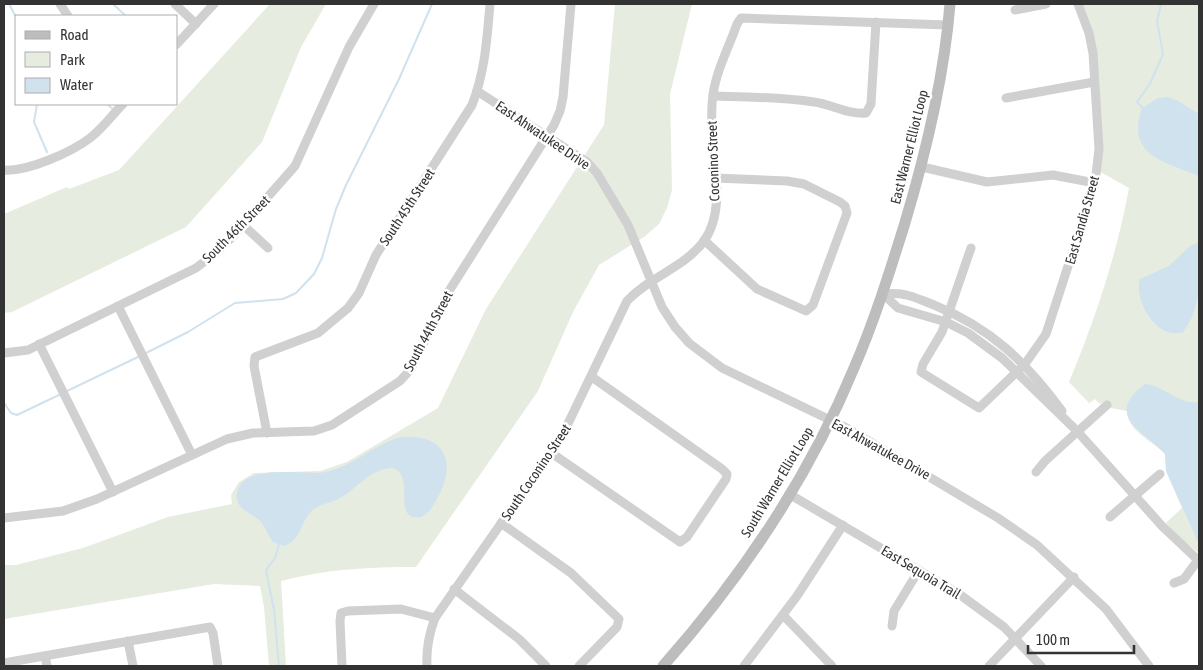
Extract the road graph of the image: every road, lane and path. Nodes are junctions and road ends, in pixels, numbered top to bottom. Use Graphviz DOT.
graph roads {
  1 [pos="60,4"];
  2 [pos="174,4"];
  3 [pos="214,4"];
  4 [pos="374,4"];
  5 [pos="490,4"];
  6 [pos="571,4"];
  7 [pos="950,4"];
  8 [pos="1046,4"];
  9 [pos="1078,4"];
  10 [pos="1015,10"];
  11 [pos="67,15"];
  12 [pos="876,22"];
  13 [pos="196,24"];
  14 [pos="948,25"];
  15 [pos="178,43"];
  16 [pos="1094,82"];
  17 [pos="477,91"];
  18 [pos="713,96"];
  19 [pos="1006,98"];
  20 [pos="122,105"];
  21 [pos="547,137"];
  22 [pos="922,167"];
  23 [pos="4,170"];
  24 [pos="715,178"];
  25 [pos="1095,183"];
  26 [pos="243,225"];
  27 [pos="704,240"];
  28 [pos="268,248"];
  29 [pos="971,248"];
  30 [pos="651,280"];
  31 [pos="883,294"];
  32 [pos="118,306"];
  33 [pos="948,317"];
  34 [pos="40,344"];
  35 [pos="4,353"];
  36 [pos="1025,364"];
  37 [pos="1017,372"];
  38 [pos="592,377"];
  39 [pos="1107,405"];
  40 [pos="830,421"];
  41 [pos="1077,431"];
  42 [pos="267,433"];
  43 [pos="550,452"];
  44 [pos="192,455"];
  45 [pos="1036,472"];
  46 [pos="1160,474"];
  47 [pos="113,492"];
  48 [pos="789,494"];
  49 [pos="1136,496"];
  50 [pos="1110,517"];
  51 [pos="4,518"];
  52 [pos="501,523"];
  53 [pos="843,525"];
  54 [pos="1199,561"];
  55 [pos="919,570"];
  56 [pos="1074,578"];
  57 [pos="1174,583"];
  58 [pos="454,589"];
  59 [pos="783,615"];
  60 [pos="436,618"];
  61 [pos="892,626"];
  62 [pos="1016,638"];
  63 [pos="128,641"];
  64 [pos="45,656"];
  65 [pos="4,663"];
  66 [pos="47,666"];
  67 [pos="133,666"];
  68 [pos="218,666"];
  69 [pos="342,666"];
  70 [pos="427,666"];
  71 [pos="546,666"];
  72 [pos="579,666"];
  73 [pos="663,666"];
  74 [pos="744,666"];
  75 [pos="832,666"];
  76 [pos="989,666"];
  77 [pos="1041,666"];
  78 [pos="1149,666"];
  1 -- 11 [label="street"];
  2 -- 13 [label="street"];
  3 -- 13 [label="street"];
  4 -- 26 [label="street, South 46th Street"];
  5 -- 17 [label="street, South 45th Street"];
  6 -- 21 [label="street, South 44th Street"];
  7 -- 14 [label="main road, East Warner Elliot Loop"];
  8 -- 10 [label="street"];
  9 -- 16 [label="street, East Sandia Street"];
  12 -- 14 [label="street"];
  12 -- 18 [label="street, Coconino Street"];
  12 -- 18 [label="street"];
  13 -- 15 [label="street"];
  14 -- 22 [label="main road, East Warner Elliot Loop"];
  16 -- 19 [label="street"];
  16 -- 25 [label="street, East Sandia Street"];
  17 -- 21 [label="street, East Ahwatukee Drive"];
  17 -- 42 [label="street, South 45th Street"];
  18 -- 24 [label="street, Coconino Street"];
  20 -- 23 [label="street"];
  21 -- 30 [label="street, East Ahwatukee Drive"];
  21 -- 42 [label="street, South 44th Street"];
  22 -- 25 [label="street"];
  22 -- 31 [label="main road, East Warner Elliot Loop"];
  24 -- 27 [label="street, Coconino Street"];
  24 -- 27 [label="street"];
  25 -- 36 [label="street, East Sandia Street"];
  26 -- 28 [label="street"];
  26 -- 32 [label="street, South 46th Street"];
  27 -- 30 [label="street, Coconino Street"];
  29 -- 33 [label="street"];
  30 -- 38 [label="street, South Coconino Street"];
  30 -- 40 [label="street, East Ahwatukee Drive"];
  31 -- 33 [label="street"];
  31 -- 33 [label="street"];
  31 -- 40 [label="main road, South Warner Elliot Loop"];
  32 -- 34 [label="street, South 46th Street"];
  32 -- 44 [label="street"];
  33 -- 36 [label="street"];
  33 -- 37 [label="street"];
  33 -- 37 [label="street, East Sandia Street"];
  34 -- 35 [label="street, South 46th Street"];
  34 -- 47 [label="street"];
  36 -- 37 [label="street, East Sandia Street"];
  36 -- 41 [label="street"];
  37 -- 41 [label="street"];
  38 -- 43 [label="street, South Coconino Street"];
  38 -- 43 [label="street"];
  39 -- 41 [label="street"];
  40 -- 48 [label="main road, South Warner Elliot Loop"];
  40 -- 56 [label="street, East Ahwatukee Drive"];
  41 -- 45 [label="street"];
  41 -- 49 [label="street"];
  42 -- 44 [label="street, South 44th Street"];
  43 -- 52 [label="street, South Coconino Street"];
  44 -- 47 [label="street, South 44th Street"];
  46 -- 49 [label="street"];
  47 -- 51 [label="street, South 44th Street"];
  48 -- 53 [label="street, East Sequoia Trail"];
  48 -- 73 [label="main road, South Warner Elliot Loop"];
  49 -- 50 [label="street"];
  49 -- 54 [label="street"];
  52 -- 58 [label="street, South Coconino Street"];
  52 -- 72 [label="street"];
  53 -- 55 [label="street, East Sequoia Trail"];
  53 -- 59 [label="street"];
  54 -- 57 [label="street"];
  55 -- 61 [label="street"];
  55 -- 62 [label="street, East Sequoia Trail"];
  56 -- 62 [label="street"];
  56 -- 78 [label="street, East Ahwatukee Drive"];
  58 -- 60 [label="street, South Coconino Street"];
  58 -- 71 [label="street"];
  59 -- 74 [label="street"];
  59 -- 75 [label="street"];
  60 -- 69 [label="street"];
  60 -- 70 [label="street, South Coconino Street"];
  62 -- 76 [label="street"];
  62 -- 77 [label="street, East Sequoia Trail"];
  63 -- 64 [label="street"];
  63 -- 67 [label="street"];
  63 -- 68 [label="street"];
  64 -- 65 [label="street"];
  64 -- 66 [label="street"];
}
